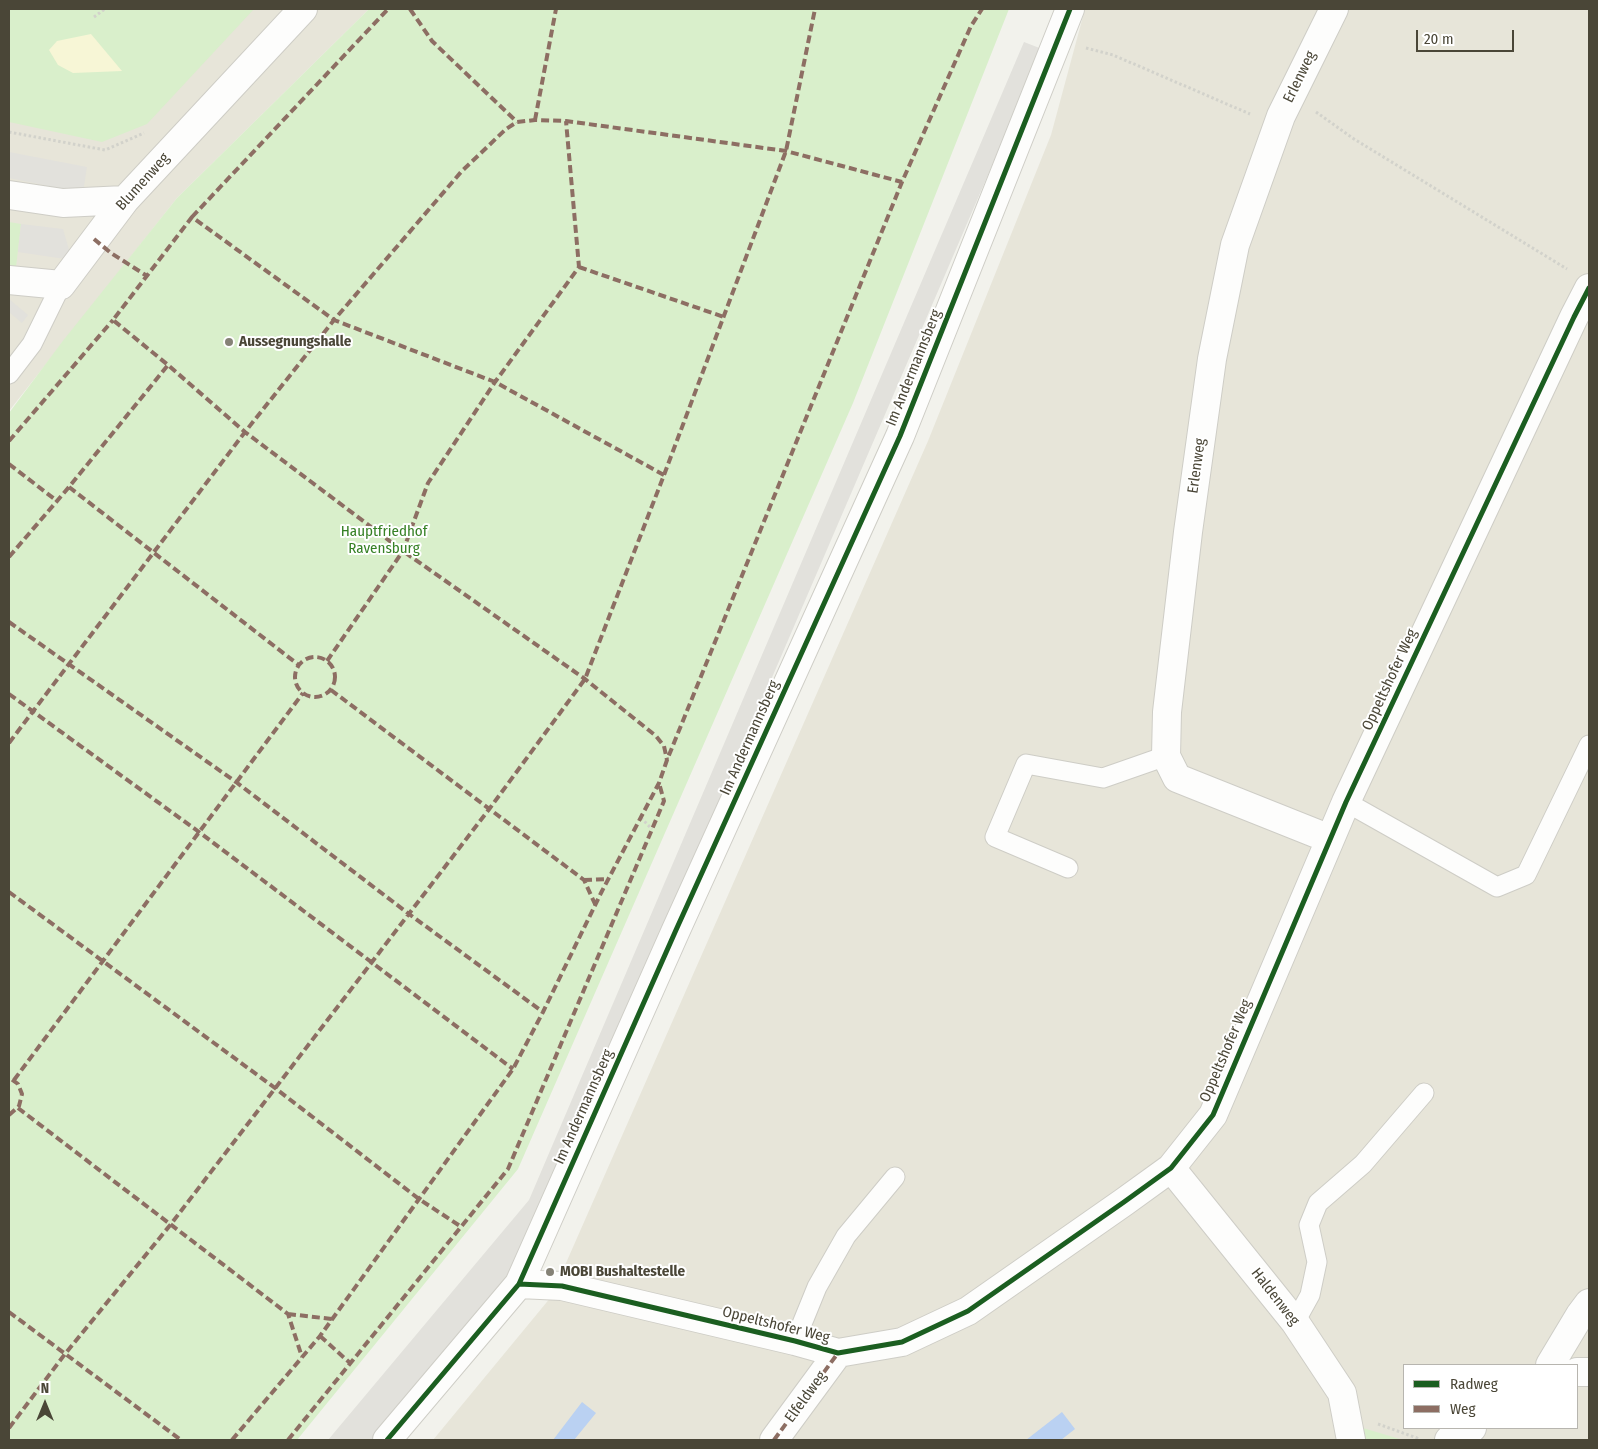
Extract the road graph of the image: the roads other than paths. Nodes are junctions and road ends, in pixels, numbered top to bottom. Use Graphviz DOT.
graph roads {
  1 [pos="303,9"];
  2 [pos="1070,9"];
  3 [pos="1334,9"];
  4 [pos="9,195"];
  5 [pos="124,200"];
  6 [pos="9,280"];
  7 [pos="61,285"];
  8 [pos="1589,288"];
  9 [pos="9,374"];
  10 [pos="1589,744"];
  11 [pos="1166,756"];
  12 [pos="1346,802"];
  13 [pos="1330,839"];
  14 [pos="1068,868"];
  15 [pos="1424,1093"];
  16 [pos="1171,1168"];
  17 [pos="895,1177"];
  18 [pos="519,1284"];
  19 [pos="1589,1303"];
  20 [pos="1296,1322"];
  21 [pos="795,1341"];
  22 [pos="838,1353"];
  23 [pos="1551,1364"];
  24 [pos="1470,1429"];
  25 [pos="1350,1431"];
  26 [pos="388,1440"];
  27 [pos="774,1440"];
  28 [pos="1449,1440"];
  1 -- 5 [label="street, Blumenweg"];
  2 -- 18 [label="street, Im Andermannsberg"];
  3 -- 11 [label="street, Erlenweg"];
  4 -- 5 [label="street"];
  5 -- 7 [label="street, Blumenweg"];
  6 -- 7 [label="street"];
  7 -- 9 [label="lane, Blumenweg"];
  8 -- 12 [label="street, Oppeltshofer Weg"];
  10 -- 12 [label="lane"];
  11 -- 13 [label="street, Erlenweg"];
  11 -- 14 [label="lane"];
  12 -- 13 [label="street, Oppeltshofer Weg"];
  13 -- 16 [label="street, Oppeltshofer Weg"];
  15 -- 20 [label="lane"];
  16 -- 20 [label="street, Haldenweg"];
  16 -- 22 [label="street, Oppeltshofer Weg"];
  17 -- 21 [label="lane"];
  18 -- 21 [label="street, Oppeltshofer Weg"];
  18 -- 26 [label="street, Im Andermannsberg"];
  19 -- 23 [label="street"];
  20 -- 25 [label="street, Haldenweg"];
  21 -- 22 [label="street, Oppeltshofer Weg"];
  22 -- 27 [label="street, Elfeldweg"];
  24 -- 28 [label="street"];
}
